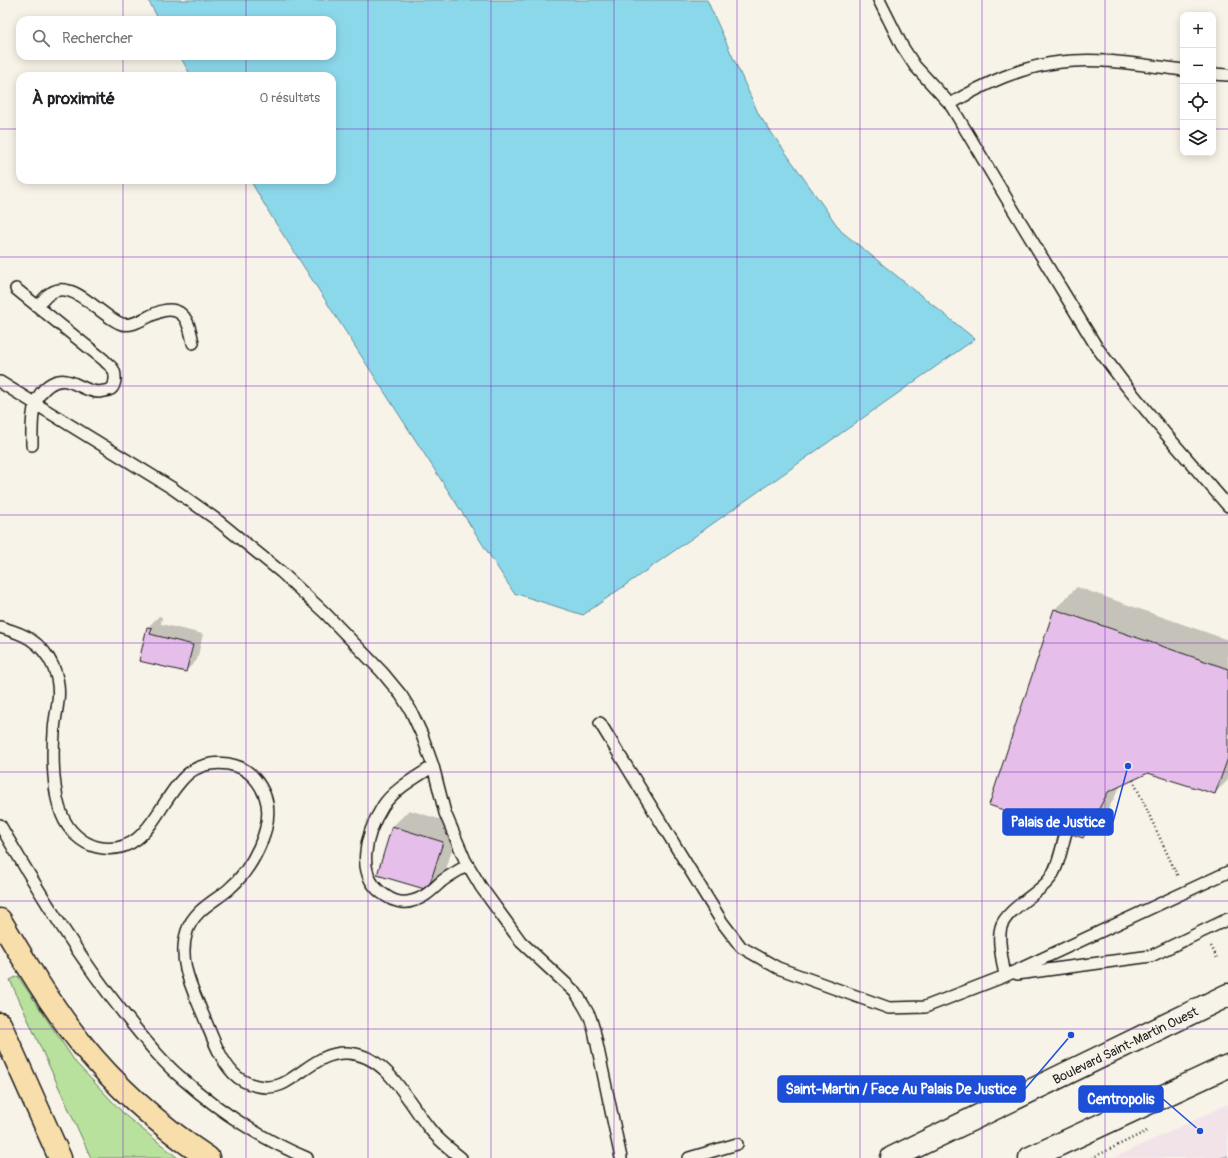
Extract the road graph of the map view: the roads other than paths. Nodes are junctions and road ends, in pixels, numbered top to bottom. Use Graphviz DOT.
graph roads {
  1 [pos="879,0"];
  2 [pos="1180,70"];
  3 [pos="1216,74"];
  4 [pos="1228,76"];
  5 [pos="950,104"];
  6 [pos="16,288"];
  7 [pos="38,306"];
  8 [pos="193,343"];
  9 [pos="0,382"];
  10 [pos="35,404"];
  11 [pos="32,444"];
  12 [pos="1228,506"];
  13 [pos="0,627"];
  14 [pos="600,723"];
  15 [pos="433,766"];
  16 [pos="0,825"];
  17 [pos="1066,832"];
  18 [pos="468,865"];
  19 [pos="1228,872"];
  20 [pos="1228,919"];
  21 [pos="0,920"];
  22 [pos="1005,976"];
  23 [pos="1228,995"];
  24 [pos="0,1024"];
  25 [pos="1228,1066"];
  26 [pos="738,1144"];
  27 [pos="60,1158"];
  28 [pos="208,1158"];
  29 [pos="307,1158"];
  30 [pos="461,1158"];
  31 [pos="621,1158"];
  32 [pos="689,1158"];
  33 [pos="892,1158"];
  34 [pos="1030,1158"];
  1 -- 5 [label="lane"];
  2 -- 5 [label="lane"];
  3 -- 4 [label="lane"];
  5 -- 12 [label="lane"];
  6 -- 7 [label="lane"];
  7 -- 8 [label="lane"];
  7 -- 10 [label="lane"];
  9 -- 10 [label="lane"];
  10 -- 11 [label="lane"];
  10 -- 15 [label="lane"];
  13 -- 30 [label="lane"];
  14 -- 22 [label="lane"];
  15 -- 18 [label="lane"];
  15 -- 18 [label="lane"];
  16 -- 29 [label="lane"];
  17 -- 22 [label="lane"];
  18 -- 31 [label="lane"];
  19 -- 22 [label="lane"];
  20 -- 22 [label="lane"];
  21 -- 28 [label="highway"];
  23 -- 33 [label="main road, Boulevard Saint-Martin Ouest"];
  24 -- 27 [label="highway"];
  25 -- 34 [label="main road"];
  26 -- 32 [label="lane"];
}
